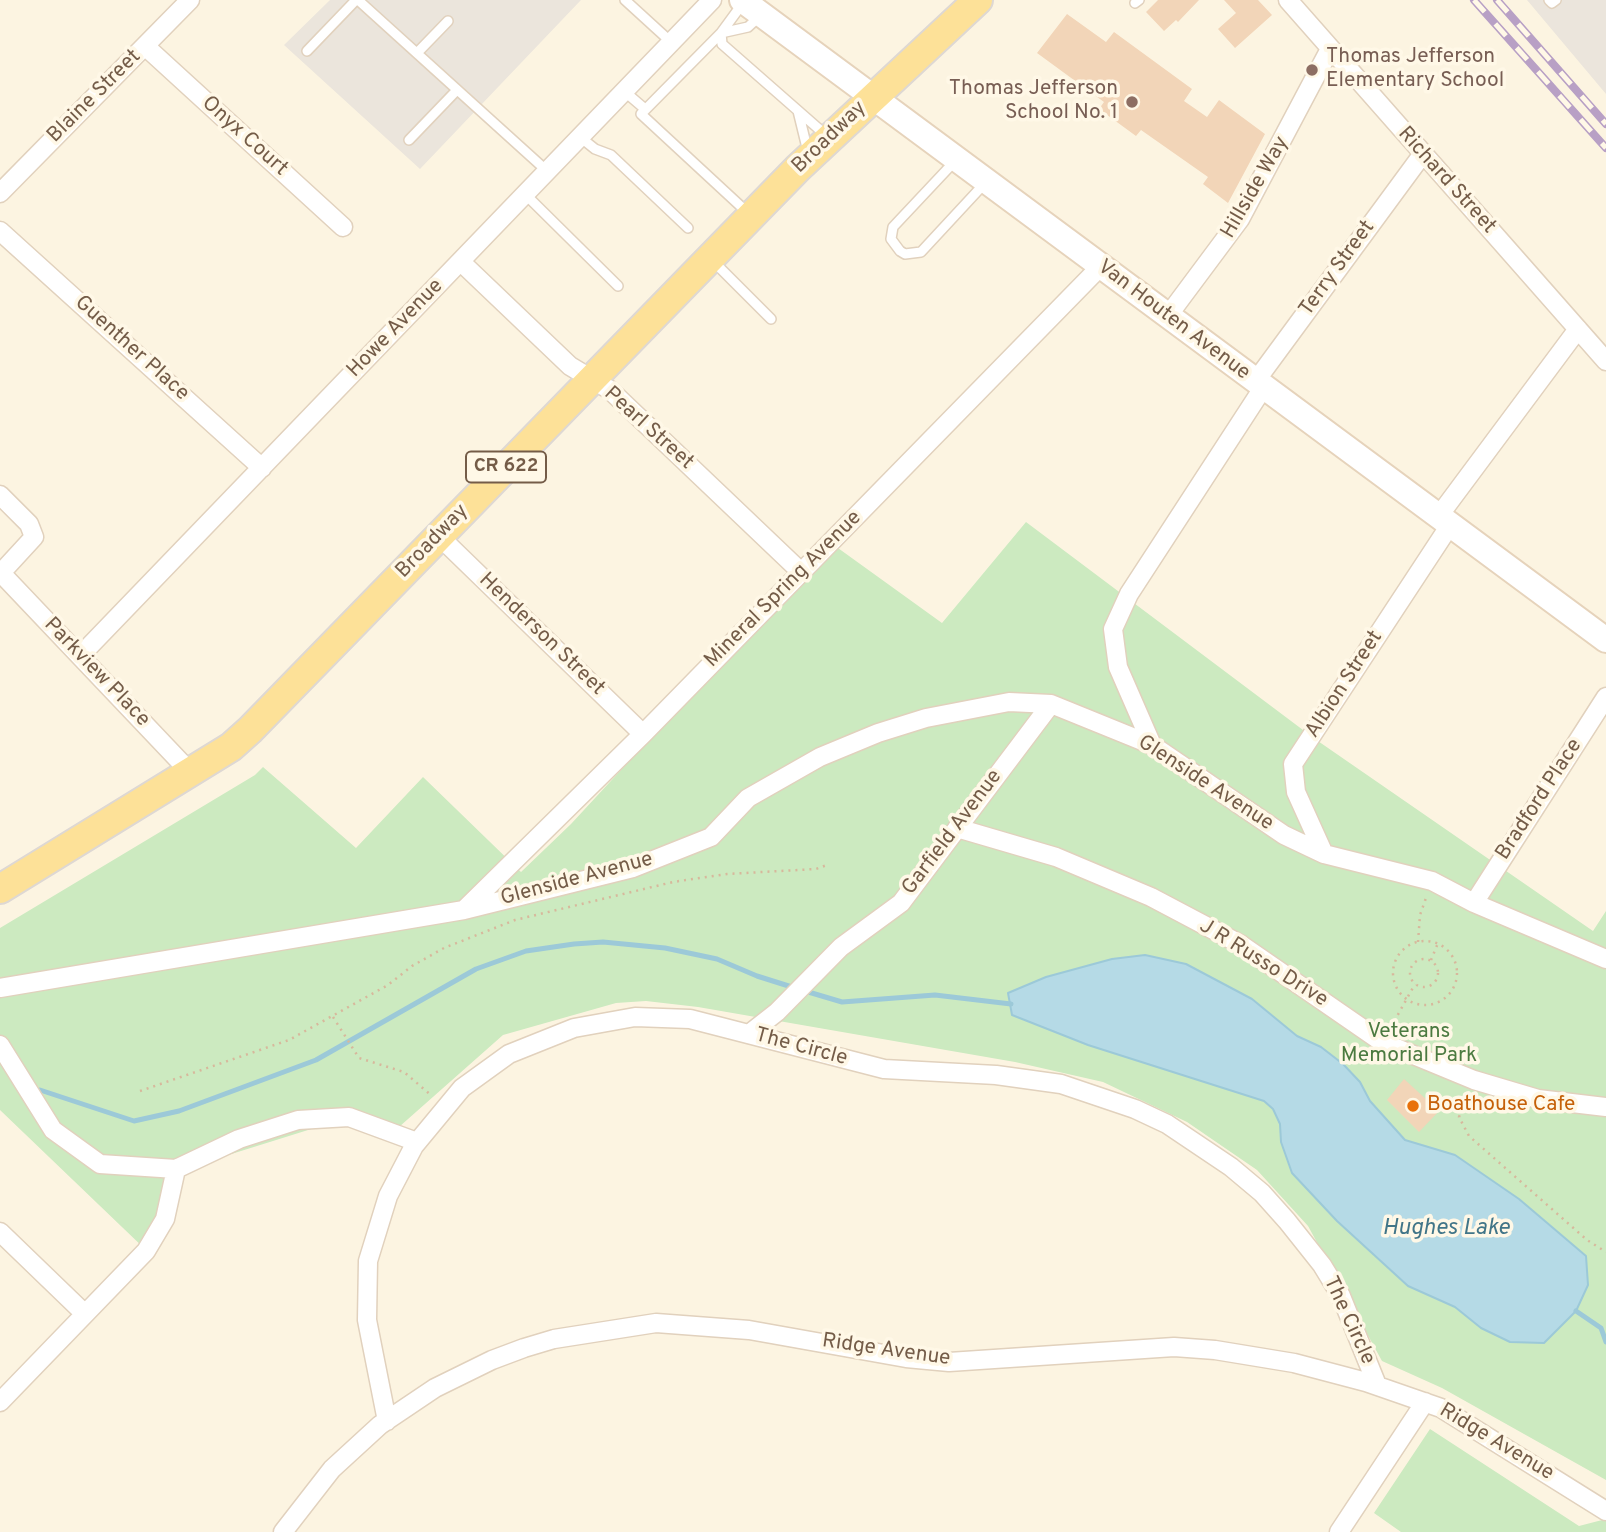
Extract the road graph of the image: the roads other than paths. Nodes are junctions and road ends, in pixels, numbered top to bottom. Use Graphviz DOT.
graph roads {
  1 [pos="190,0"];
  2 [pos="357,0"];
  3 [pos="625,0"];
  4 [pos="712,0"];
  5 [pos="978,0"];
  6 [pos="1288,0"];
  7 [pos="1549,0"];
  8 [pos="1556,0"];
  9 [pos="749,5"];
  10 [pos="448,21"];
  11 [pos="721,33"];
  12 [pos="671,42"];
  13 [pos="145,46"];
  14 [pos="1330,49"];
  15 [pos="307,51"];
  16 [pos="417,53"];
  17 [pos="457,90"];
  18 [pos="624,90"];
  19 [pos="873,97"];
  20 [pos="797,110"];
  21 [pos="643,112"];
  22 [pos="580,137"];
  23 [pos="830,138"];
  24 [pos="410,140"];
  25 [pos="1422,155"];
  26 [pos="809,158"];
  27 [pos="956,159"];
  28 [pos="547,172"];
  29 [pos="986,182"];
  30 [pos="0,193"];
  31 [pos="525,194"];
  32 [pos="751,215"];
  33 [pos="343,227"];
  34 [pos="688,229"];
  35 [pos="0,231"];
  36 [pos="710,258"];
  37 [pos="461,262"];
  38 [pos="1100,267"];
  39 [pos="618,286"];
  40 [pos="1167,317"];
  41 [pos="771,319"];
  42 [pos="1578,329"];
  43 [pos="1606,361"];
  44 [pos="590,379"];
  45 [pos="1259,385"];
  46 [pos="262,468"];
  47 [pos="0,495"];
  48 [pos="1444,521"];
  49 [pos="439,536"];
  50 [pos="801,572"];
  51 [pos="1,574"];
  52 [pos="1606,640"];
  53 [pos="80,656"];
  54 [pos="1606,697"];
  55 [pos="1051,704"];
  56 [pos="643,734"];
  57 [pos="1152,745"];
  58 [pos="190,772"];
  59 [pos="957,828"];
  60 [pos="1324,854"];
  61 [pos="0,889"];
  62 [pos="1474,903"];
  63 [pos="464,910"];
  64 [pos="1606,958"];
  65 [pos="0,988"];
  66 [pos="749,1034"];
  67 [pos="0,1045"];
  68 [pos="1606,1107"];
  69 [pos="417,1142"];
  70 [pos="176,1170"];
  71 [pos="0,1232"];
  72 [pos="85,1314"];
  73 [pos="1377,1385"];
  74 [pos="0,1402"];
  75 [pos="1425,1402"];
  76 [pos="387,1421"];
  77 [pos="1606,1511"];
  78 [pos="283,1532"];
  79 [pos="1339,1532"];
  1 -- 13 [label="street, Blaine Street"];
  2 -- 15 [label="lane"];
  2 -- 16 [label="lane"];
  3 -- 12 [label="lane"];
  4 -- 12 [label="street, Howe Avenue"];
  5 -- 19 [label="main road, Broadway / CR 622"];
  6 -- 14 [label="street, Richard Street"];
  7 -- 8 [label="lane"];
  9 -- 11 [label="lane"];
  9 -- 11 [label="lane"];
  9 -- 19 [label="main road, Van Houten Avenue"];
  10 -- 16 [label="lane"];
  11 -- 20 [label="lane"];
  11 -- 21 [label="lane"];
  12 -- 18 [label="street, Howe Avenue"];
  13 -- 30 [label="street, Blaine Street"];
  13 -- 33 [label="street, Onyx Court"];
  14 -- 25 [label="street, Richard Street"];
  14 -- 40 [label="street, Hillside Way"];
  16 -- 17 [label="lane"];
  17 -- 24 [label="lane"];
  17 -- 28 [label="lane"];
  18 -- 21 [label="lane"];
  18 -- 22 [label="street, Howe Avenue"];
  19 -- 23 [label="main road, Broadway / CR 622"];
  19 -- 27 [label="main road, Van Houten Avenue"];
  20 -- 23 [label="lane"];
  20 -- 26 [label="lane"];
  21 -- 32 [label="lane"];
  22 -- 28 [label="street, Howe Avenue"];
  22 -- 34 [label="lane"];
  23 -- 26 [label="main road, Broadway / CR 622"];
  25 -- 42 [label="street, Richard Street"];
  25 -- 45 [label="street, Terry Street"];
  26 -- 32 [label="main road, Broadway / CR 622"];
  27 -- 29 [label="main road, Van Houten Avenue"];
  27 -- 29 [label="lane"];
  28 -- 31 [label="street, Howe Avenue"];
  29 -- 38 [label="main road, Van Houten Avenue"];
  31 -- 37 [label="street, Howe Avenue"];
  31 -- 39 [label="lane"];
  32 -- 36 [label="main road, Broadway / CR 622"];
  35 -- 46 [label="street, Guenther Place"];
  36 -- 41 [label="lane"];
  36 -- 44 [label="main road, Broadway / CR 622"];
  37 -- 44 [label="street, Pearl Street"];
  37 -- 46 [label="street, Howe Avenue"];
  38 -- 40 [label="main road, Van Houten Avenue"];
  38 -- 50 [label="street, Mineral Spring Avenue"];
  40 -- 45 [label="main road, Van Houten Avenue"];
  42 -- 43 [label="street, Richard Street"];
  42 -- 48 [label="street, Albion Street"];
  44 -- 49 [label="main road, Broadway / CR 622"];
  44 -- 50 [label="street, Pearl Street"];
  45 -- 48 [label="main road, Van Houten Avenue"];
  45 -- 57 [label="street"];
  46 -- 53 [label="street, Howe Avenue"];
  47 -- 51 [label="street"];
  48 -- 52 [label="main road, Van Houten Avenue"];
  48 -- 60 [label="street, Albion Street"];
  49 -- 56 [label="street, Henderson Street"];
  49 -- 58 [label="main road, Broadway / CR 622"];
  50 -- 56 [label="street, Mineral Spring Avenue"];
  51 -- 53 [label="street, Parkview Place"];
  53 -- 58 [label="street, Parkview Place"];
  54 -- 62 [label="street, Bradford Place"];
  55 -- 57 [label="street, Glenside Avenue"];
  55 -- 59 [label="street, Garfield Avenue"];
  55 -- 63 [label="street, Glenside Avenue"];
  56 -- 63 [label="street, Mineral Spring Avenue"];
  57 -- 60 [label="street, Glenside Avenue"];
  58 -- 61 [label="main road, Broadway / CR 622"];
  59 -- 66 [label="street, Garfield Avenue"];
  59 -- 68 [label="street, J R Russo Drive"];
  60 -- 62 [label="street, Glenside Avenue"];
  62 -- 64 [label="street, Glenside Avenue"];
  63 -- 65 [label="street, Glenside Avenue"];
  66 -- 69 [label="street, The Circle"];
  66 -- 73 [label="street, The Circle"];
  67 -- 70 [label="street"];
  69 -- 70 [label="street"];
  69 -- 76 [label="street, The Circle"];
  70 -- 72 [label="street"];
  71 -- 72 [label="street"];
  72 -- 74 [label="street"];
  73 -- 75 [label="street, Ridge Avenue"];
  73 -- 76 [label="street, Ridge Avenue"];
  75 -- 77 [label="street, Ridge Avenue"];
  75 -- 79 [label="street"];
  76 -- 78 [label="street, Ridge Avenue"];
}
